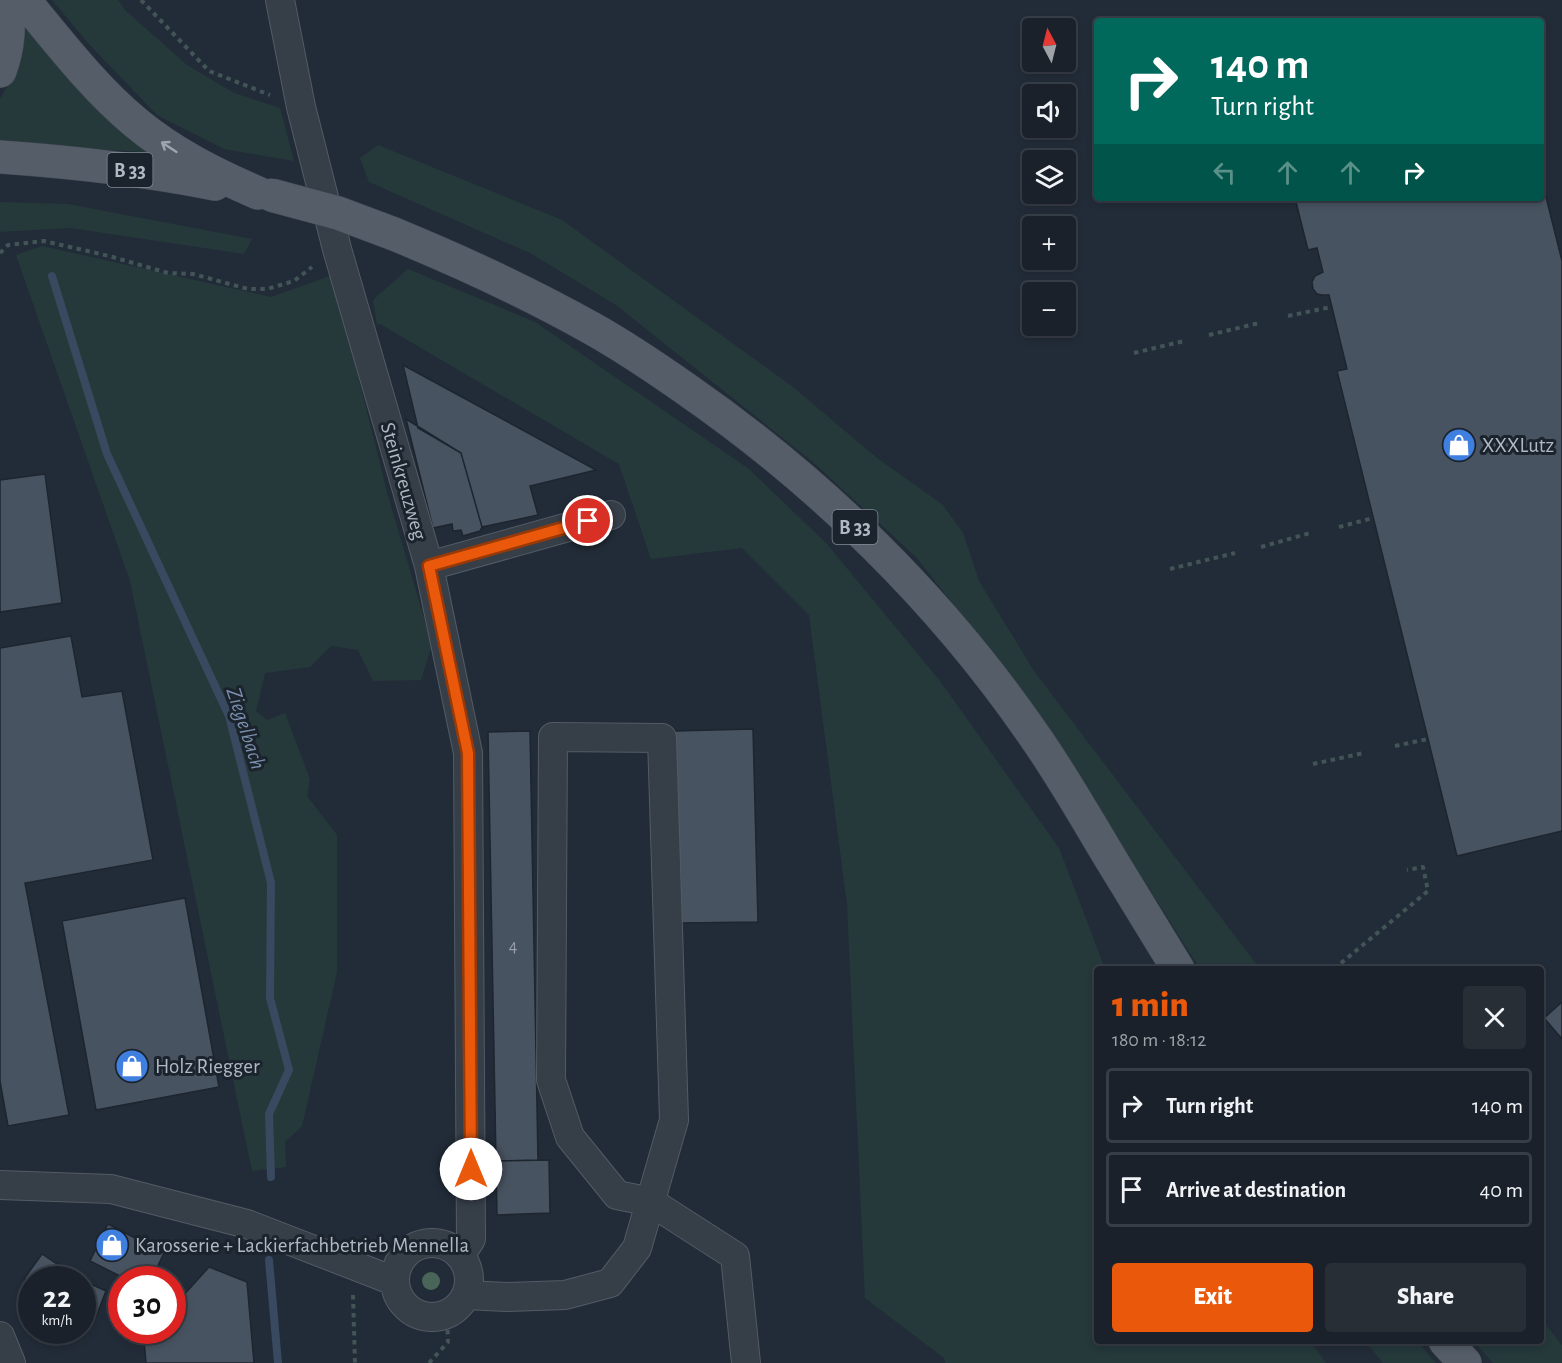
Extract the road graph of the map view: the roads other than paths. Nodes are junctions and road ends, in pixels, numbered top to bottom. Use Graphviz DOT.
graph roads {
  1 [pos="6,0"];
  2 [pos="24,0"];
  3 [pos="280,0"];
  4 [pos="0,71"];
  5 [pos="0,157"];
  6 [pos="265,194"];
  7 [pos="611,515"];
  8 [pos="429,566"];
  9 [pos="1176,966"];
  10 [pos="0,1185"];
  11 [pos="651,1202"];
  12 [pos="460,1256"];
  13 [pos="394,1281"];
  14 [pos="457,1305"];
  15 [pos="0,1336"];
  16 [pos="1448,1344"];
  17 [pos="11,1363"];
  18 [pos="746,1363"];
  19 [pos="1465,1363"];
  1 -- 4 [label="main road"];
  6 -- 2 [label="main road, one-way"];
  3 -- 8 [label="street, Steinkreuzweg"];
  5 -- 6 [label="main road, B 33"];
  6 -- 9 [label="main road, B 33, bridge"];
  7 -- 8 [label="street"];
  8 -- 12 [label="street, Steinkreuzweg"];
  10 -- 13 [label="street"];
  11 -- 11 [label="street"];
  11 -- 14 [label="street"];
  11 -- 18 [label="street"];
  12 -- 13 [label="street"];
  12 -- 14 [label="street"];
  13 -- 14 [label="street"];
  15 -- 17 [label="street"];
  16 -- 19 [label="main road"];
}
